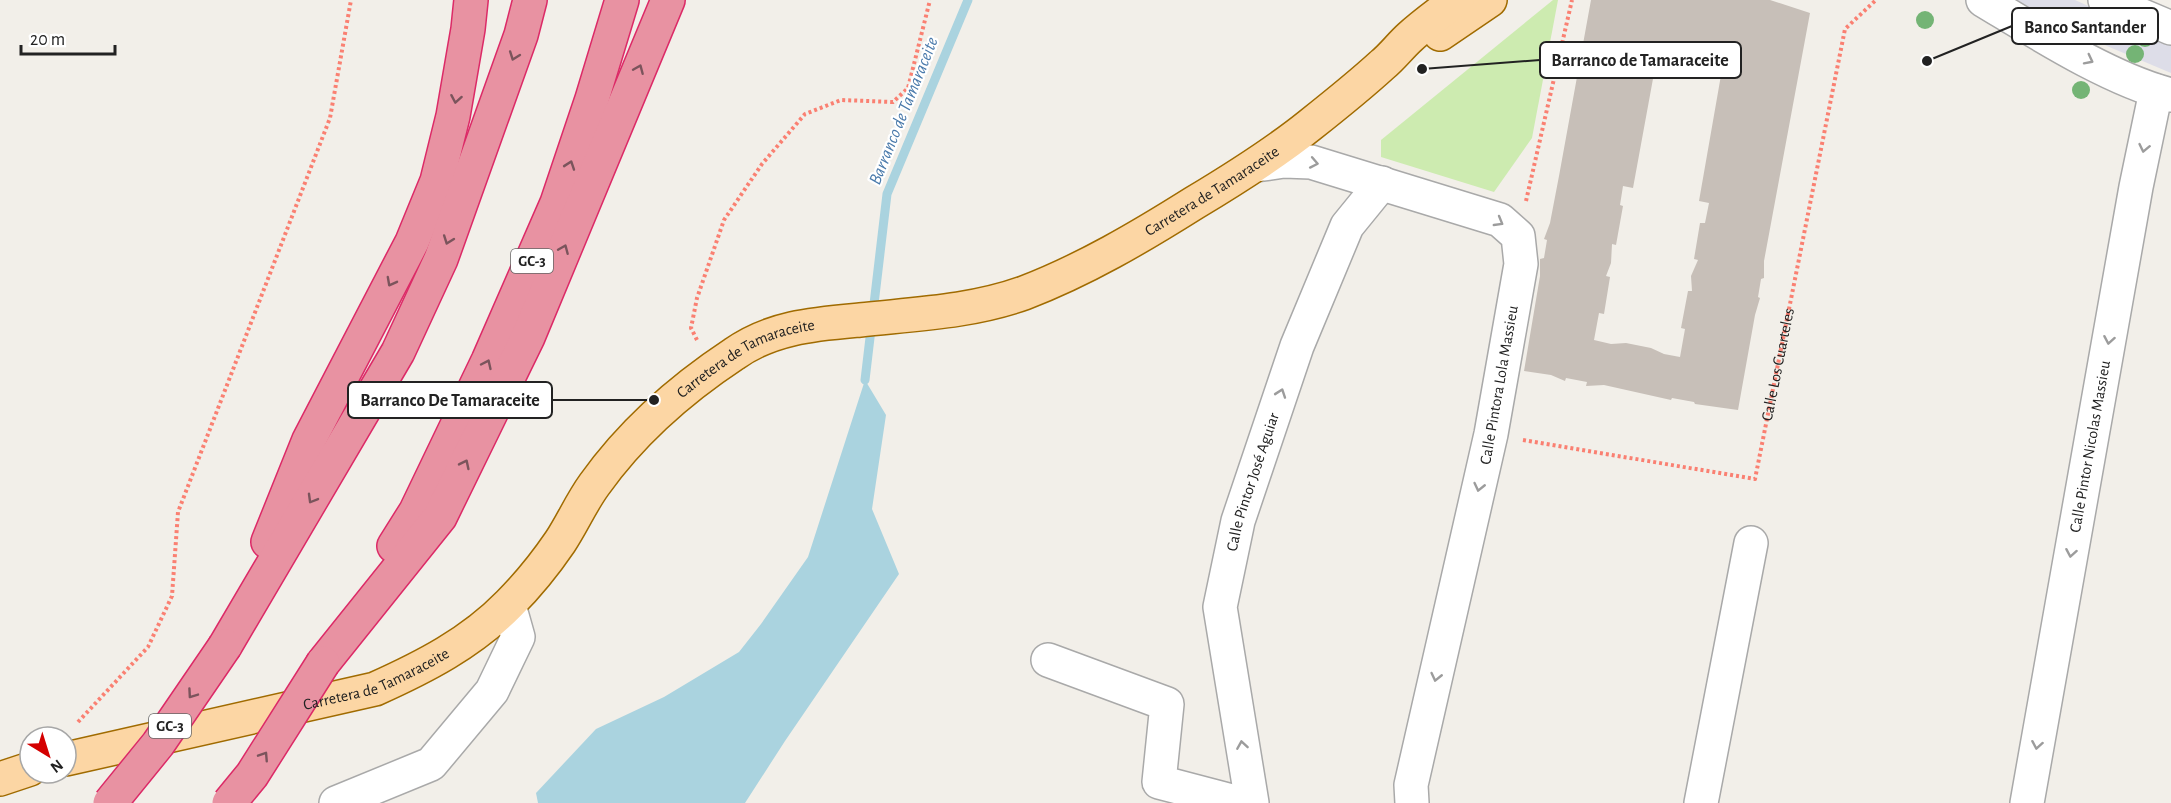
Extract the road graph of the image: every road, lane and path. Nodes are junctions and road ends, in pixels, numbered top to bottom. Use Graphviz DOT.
graph roads {
  1 [pos="351,0"];
  2 [pos="471,0"];
  3 [pos="530,0"];
  4 [pos="622,0"];
  5 [pos="668,0"];
  6 [pos="930,0"];
  7 [pos="1457,0"];
  8 [pos="1490,0"];
  9 [pos="1572,0"];
  10 [pos="1876,0"];
  11 [pos="1983,0"];
  12 [pos="2105,0"];
  13 [pos="2171,28"];
  14 [pos="1383,64"];
  15 [pos="2164,93"];
  16 [pos="1256,165"];
  17 [pos="1382,183"];
  18 [pos="1518,236"];
  19 [pos="712,370"];
  20 [pos="1491,434"];
  21 [pos="428,514"];
  22 [pos="1751,543"];
  23 [pos="508,605"];
  24 [pos="225,646"];
  25 [pos="1048,660"];
  26 [pos="78,733"];
  27 [pos="78,742"];
  28 [pos="18,773"];
  29 [pos="0,779"];
  30 [pos="110,803"];
  31 [pos="229,803"];
  32 [pos="336,803"];
  33 [pos="1239,803"];
  34 [pos="1252,803"];
  35 [pos="1412,803"];
  36 [pos="1701,803"];
  37 [pos="2027,803"];
  1 -- 26 [label="path"];
  2 -- 24 [label="highway, one-way"];
  3 -- 24 [label="highway, GC-3, one-way"];
  21 -- 4 [label="highway, GC-3, one-way"];
  21 -- 5 [label="highway, one-way"];
  6 -- 19 [label="path"];
  7 -- 14 [label="main road, Carretera de Tamaraceite"];
  8 -- 14 [label="main road, Carretera de Tamaraceite"];
  9 -- 18 [label="path"];
  10 -- 20 [label="path, Calle Los Cuarteles"];
  11 -- 15 [label="street, one-way"];
  12 -- 13 [label="street"];
  14 -- 16 [label="main road, Carretera de Tamaraceite"];
  15 -- 37 [label="street, Calle Pintor Nicolas Massieu, one-way"];
  16 -- 17 [label="street, one-way"];
  16 -- 19 [label="main road, Carretera de Tamaraceite"];
  17 -- 18 [label="street, one-way"];
  34 -- 17 [label="street, Calle Pintor José Aguiar, one-way"];
  18 -- 20 [label="street, Calle Pintora Lola Massieu"];
  19 -- 23 [label="main road, Carretera de Tamaraceite"];
  20 -- 35 [label="street, Calle Pintora Lola Massieu, one-way"];
  31 -- 21 [label="highway, one-way, bridge"];
  22 -- 36 [label="street"];
  23 -- 27 [label="main road, Carretera de Tamaraceite"];
  23 -- 32 [label="street"];
  24 -- 30 [label="highway, GC-3, one-way, bridge"];
  25 -- 33 [label="street"];
  28 -- 29 [label="main road"];
}
